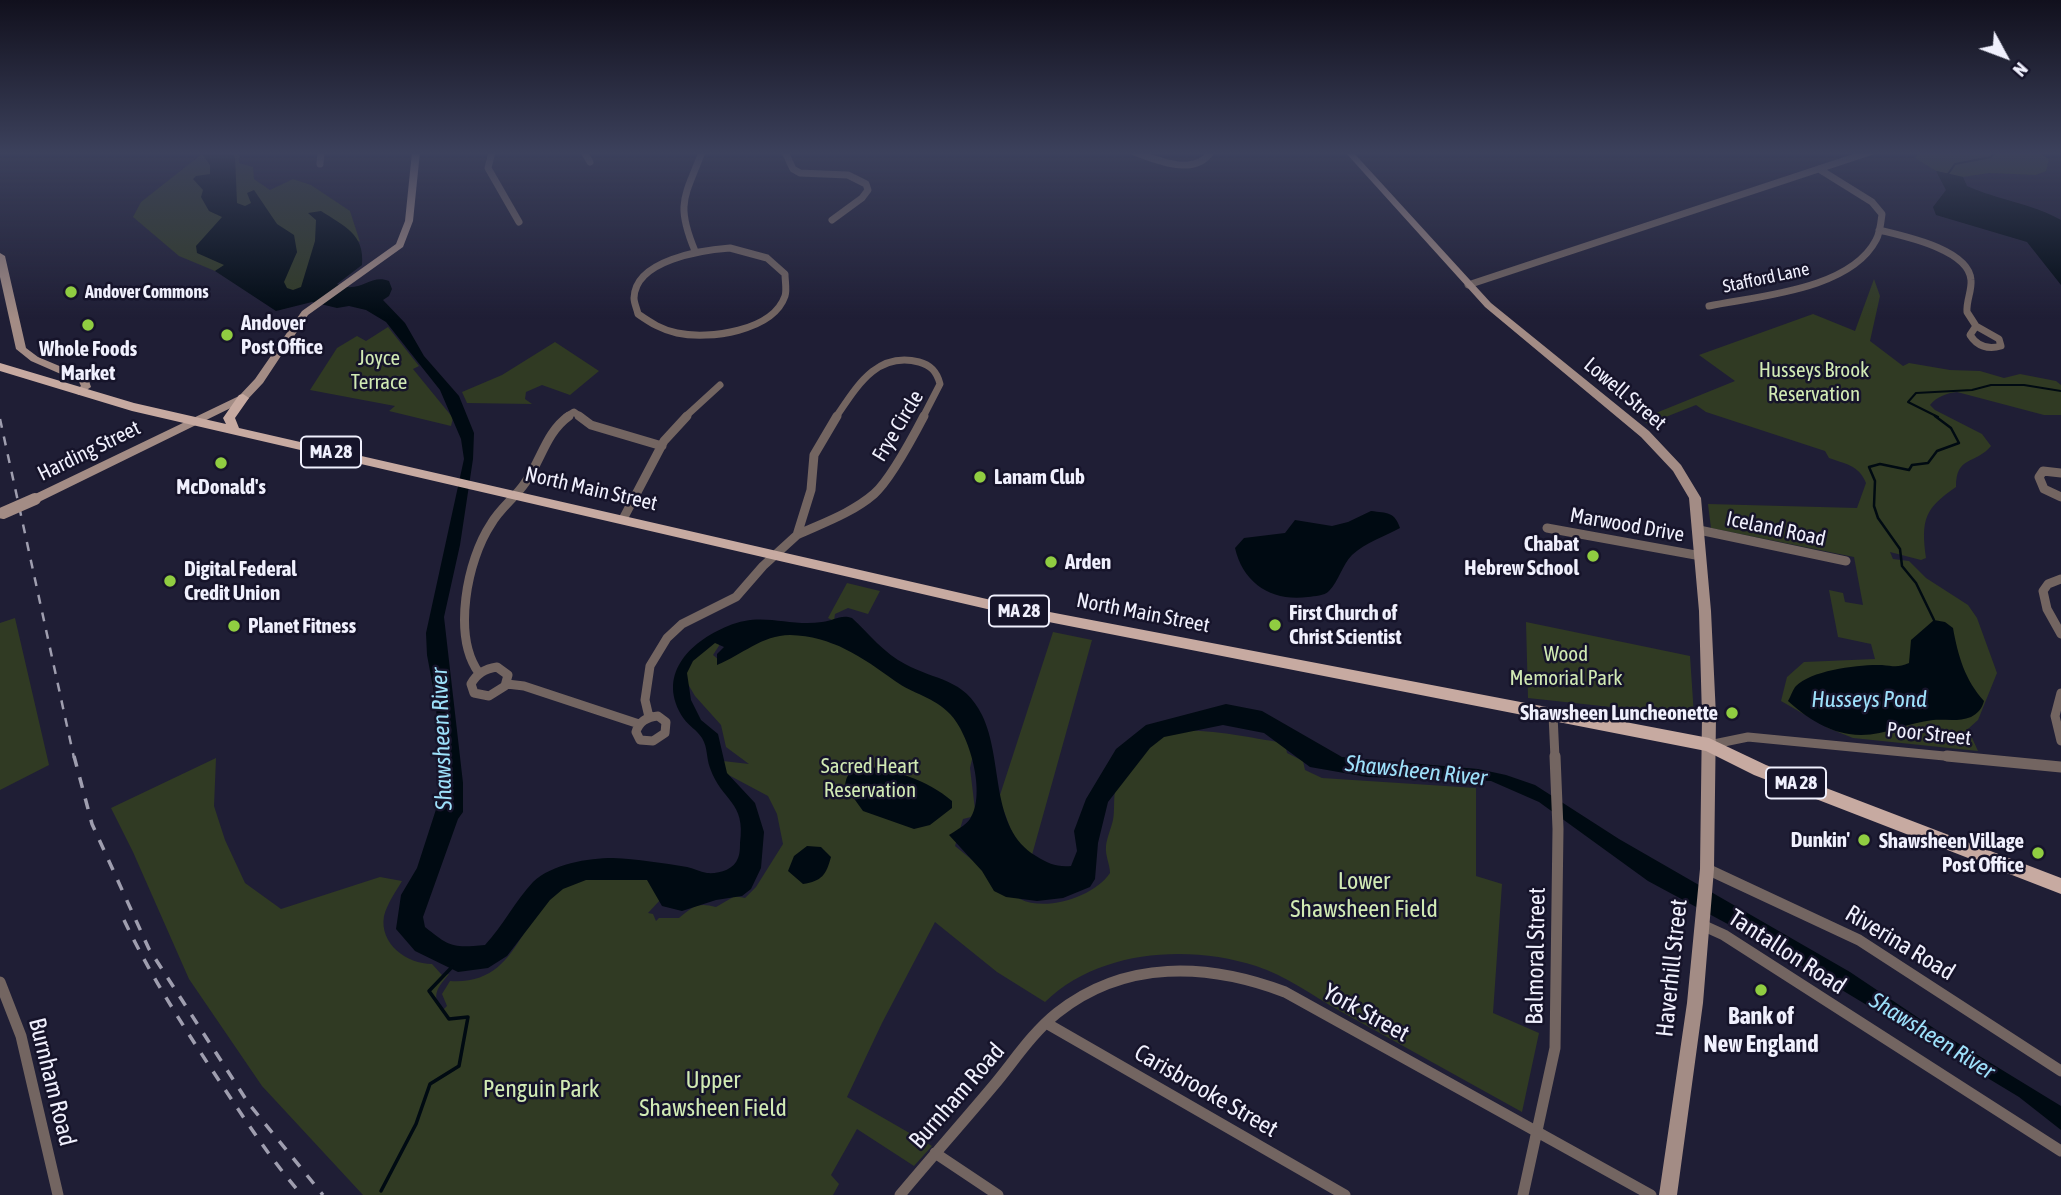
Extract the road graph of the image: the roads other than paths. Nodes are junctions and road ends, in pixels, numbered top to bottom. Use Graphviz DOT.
graph roads {
  1 [pos="410,208"];
  2 [pos="511,208"];
  3 [pos="681,208"];
  4 [pos="848,208"];
  5 [pos="1399,208"];
  6 [pos="1702,208"];
  7 [pos="1877,208"];
  8 [pos="832,220"];
  9 [pos="519,222"];
  10 [pos="1879,230"];
  11 [pos="695,251"];
  12 [pos="0,256"];
  13 [pos="1468,285"];
  14 [pos="342,286"];
  15 [pos="1709,306"];
  16 [pos="305,313"];
  17 [pos="1976,325"];
  18 [pos="0,367"];
  19 [pos="720,385"];
  20 [pos="79,392"];
  21 [pos="243,398"];
  22 [pos="194,421"];
  23 [pos="234,430"];
  24 [pos="662,446"];
  25 [pos="2061,473"];
  26 [pos="516,495"];
  27 [pos="2061,497"];
  28 [pos="1,513"];
  29 [pos="623,519"];
  30 [pos="1547,528"];
  31 [pos="1699,530"];
  32 [pos="797,535"];
  33 [pos="777,554"];
  34 [pos="1701,556"];
  35 [pos="1846,561"];
  36 [pos="2061,579"];
  37 [pos="2061,634"];
  38 [pos="479,673"];
  39 [pos="507,684"];
  40 [pos="2061,693"];
  41 [pos="1553,715"];
  42 [pos="649,717"];
  43 [pos="639,724"];
  44 [pos="2061,741"];
  45 [pos="1709,745"];
  46 [pos="2061,767"];
  47 [pos="1706,874"];
  48 [pos="2061,886"];
  49 [pos="1703,920"];
  50 [pos="0,982"];
  51 [pos="1046,1023"];
  52 [pos="2061,1071"];
  53 [pos="1536,1132"];
  54 [pos="2061,1151"];
  55 [pos="935,1153"];
  56 [pos="58,1195"];
  57 [pos="900,1195"];
  58 [pos="998,1195"];
  59 [pos="1345,1195"];
  60 [pos="1523,1195"];
  61 [pos="1651,1195"];
  62 [pos="1668,1195"];
  1 -- 14 [label="main road"];
  2 -- 9 [label="street"];
  3 -- 11 [label="street"];
  4 -- 8 [label="street"];
  5 -- 13 [label="main road, Lowell Street"];
  6 -- 13 [label="street"];
  7 -- 10 [label="street"];
  10 -- 15 [label="street, Stafford Lane"];
  10 -- 17 [label="street"];
  11 -- 11 [label="street"];
  12 -- 20 [label="main road"];
  13 -- 31 [label="main road, Lowell Street"];
  14 -- 16 [label="main road"];
  16 -- 21 [label="main road"];
  18 -- 20 [label="main road, North Main Street / MA 28"];
  19 -- 24 [label="street"];
  20 -- 22 [label="main road, North Main Street / MA 28"];
  21 -- 22 [label="main road, Harding Street"];
  21 -- 23 [label="main road"];
  22 -- 23 [label="main road, North Main Street / MA 28"];
  22 -- 28 [label="main road, Harding Street, bridge"];
  23 -- 26 [label="main road, North Main Street / MA 28"];
  24 -- 26 [label="street"];
  24 -- 29 [label="street"];
  25 -- 27 [label="street"];
  26 -- 29 [label="main road, North Main Street / MA 28"];
  26 -- 38 [label="street"];
  29 -- 33 [label="main road, North Main Street / MA 28"];
  30 -- 34 [label="street, Marwood Drive"];
  31 -- 34 [label="main road, Lowell Street"];
  31 -- 35 [label="street, Iceland Road"];
  32 -- 32 [label="street, Frye Circle"];
  32 -- 33 [label="street, Frye Circle"];
  33 -- 41 [label="main road, North Main Street / MA 28"];
  33 -- 42 [label="street, Frye Circle"];
  34 -- 45 [label="main road, Lowell Street"];
  36 -- 37 [label="street"];
  38 -- 39 [label="street"];
  38 -- 39 [label="street"];
  39 -- 43 [label="street"];
  40 -- 44 [label="street"];
  41 -- 45 [label="main road, North Main Street / MA 28"];
  41 -- 53 [label="street, Balmoral Street"];
  42 -- 43 [label="street"];
  42 -- 43 [label="street"];
  45 -- 46 [label="street, Poor Street"];
  45 -- 47 [label="main road, Haverhill Street"];
  45 -- 48 [label="main road, North Main Street / MA 28"];
  47 -- 49 [label="main road, Haverhill Street"];
  47 -- 52 [label="street, Riverina Road"];
  49 -- 54 [label="street, Tantallon Road"];
  49 -- 62 [label="main road, Haverhill Street"];
  50 -- 56 [label="street, Burnham Road"];
  51 -- 53 [label="street, York Street"];
  51 -- 55 [label="street, Burnham Road"];
  51 -- 59 [label="street, Carisbrooke Street"];
  53 -- 60 [label="street, Balmoral Street"];
  53 -- 61 [label="street, York Street"];
  55 -- 57 [label="street, Burnham Road"];
  55 -- 58 [label="street"];
}
